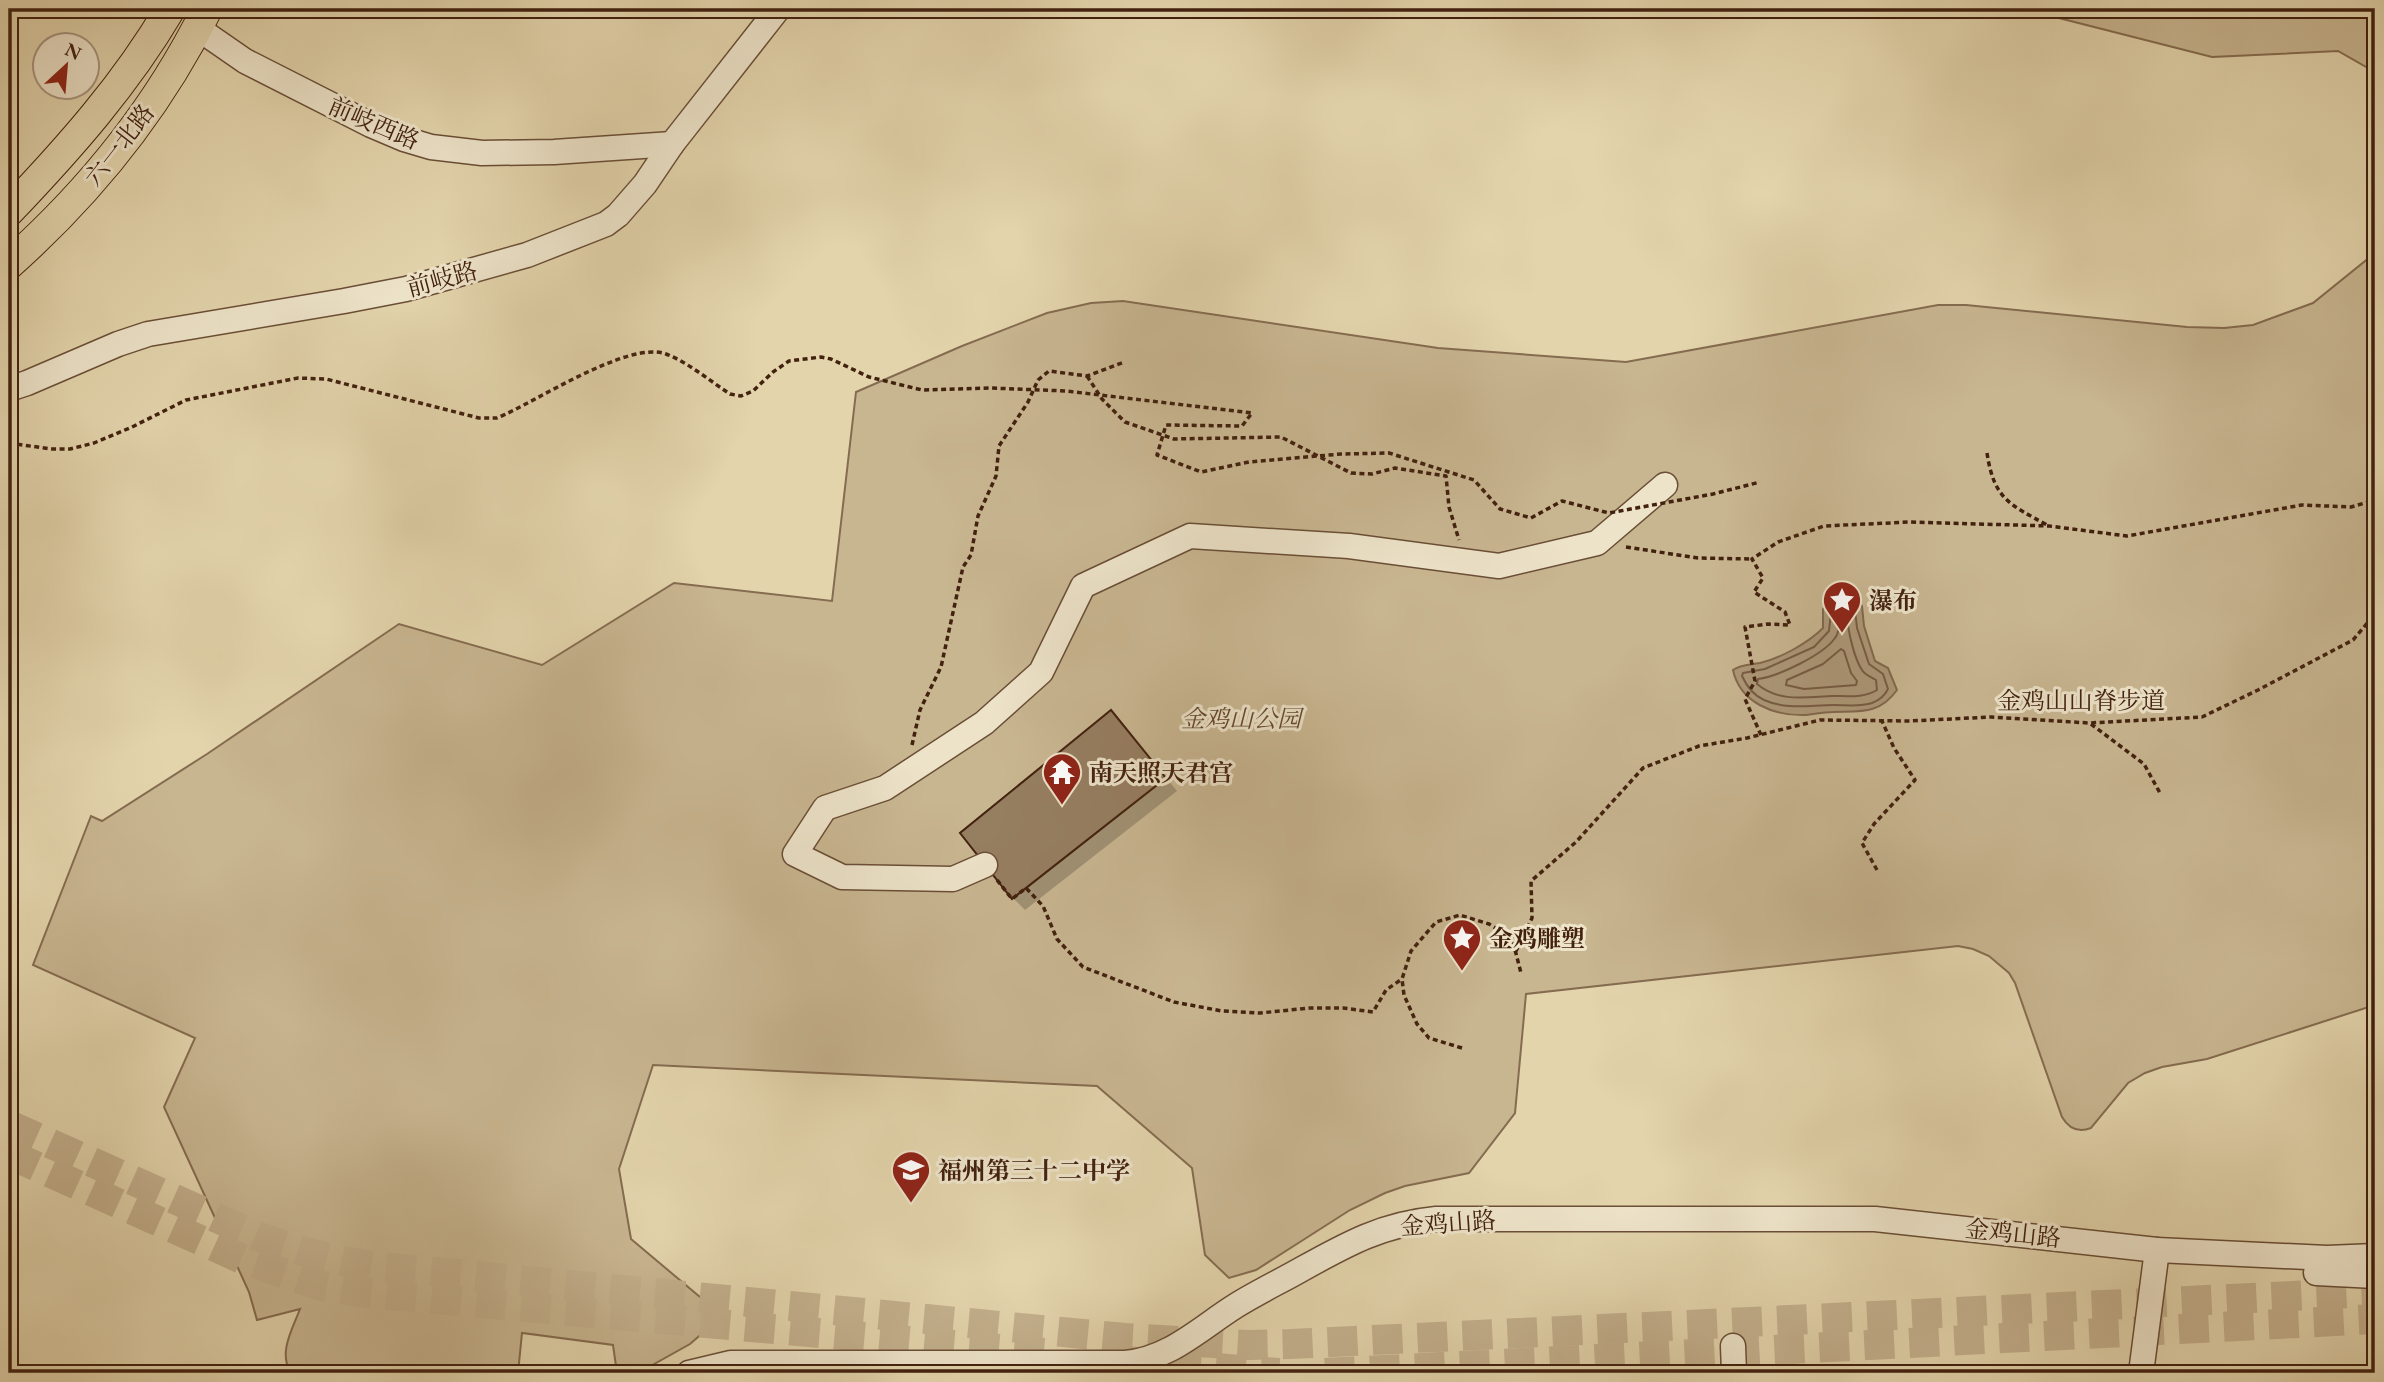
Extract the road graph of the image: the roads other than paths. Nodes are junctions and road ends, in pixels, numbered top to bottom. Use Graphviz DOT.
graph roads {
  1 [pos="170,9"];
  2 [pos="778,9"];
  3 [pos="200,13"];
  4 [pos="672,144"];
  5 [pos="9,211"];
  6 [pos="9,264"];
  7 [pos="9,389"];
  8 [pos="1665,485"];
  9 [pos="985,865"];
  10 [pos="2157,1250"];
  11 [pos="2375,1256"];
  12 [pos="2375,1276"];
  13 [pos="1733,1346"];
  14 [pos="689,1373"];
  15 [pos="1734,1373"];
  16 [pos="2141,1373"];
  1 -- 5 [label="main road, 六一北路"];
  2 -- 4 [label="street, 前岐路"];
  3 -- 4 [label="street, 前岐西路"];
  3 -- 6 [label="main road, 六一北路"];
  4 -- 7 [label="street, 前岐路"];
  8 -- 9 [label="street"];
  10 -- 11 [label="street"];
  10 -- 12 [label="street"];
  10 -- 14 [label="street, 金鸡山路"];
  10 -- 16 [label="street"];
  13 -- 15 [label="street"];
}
